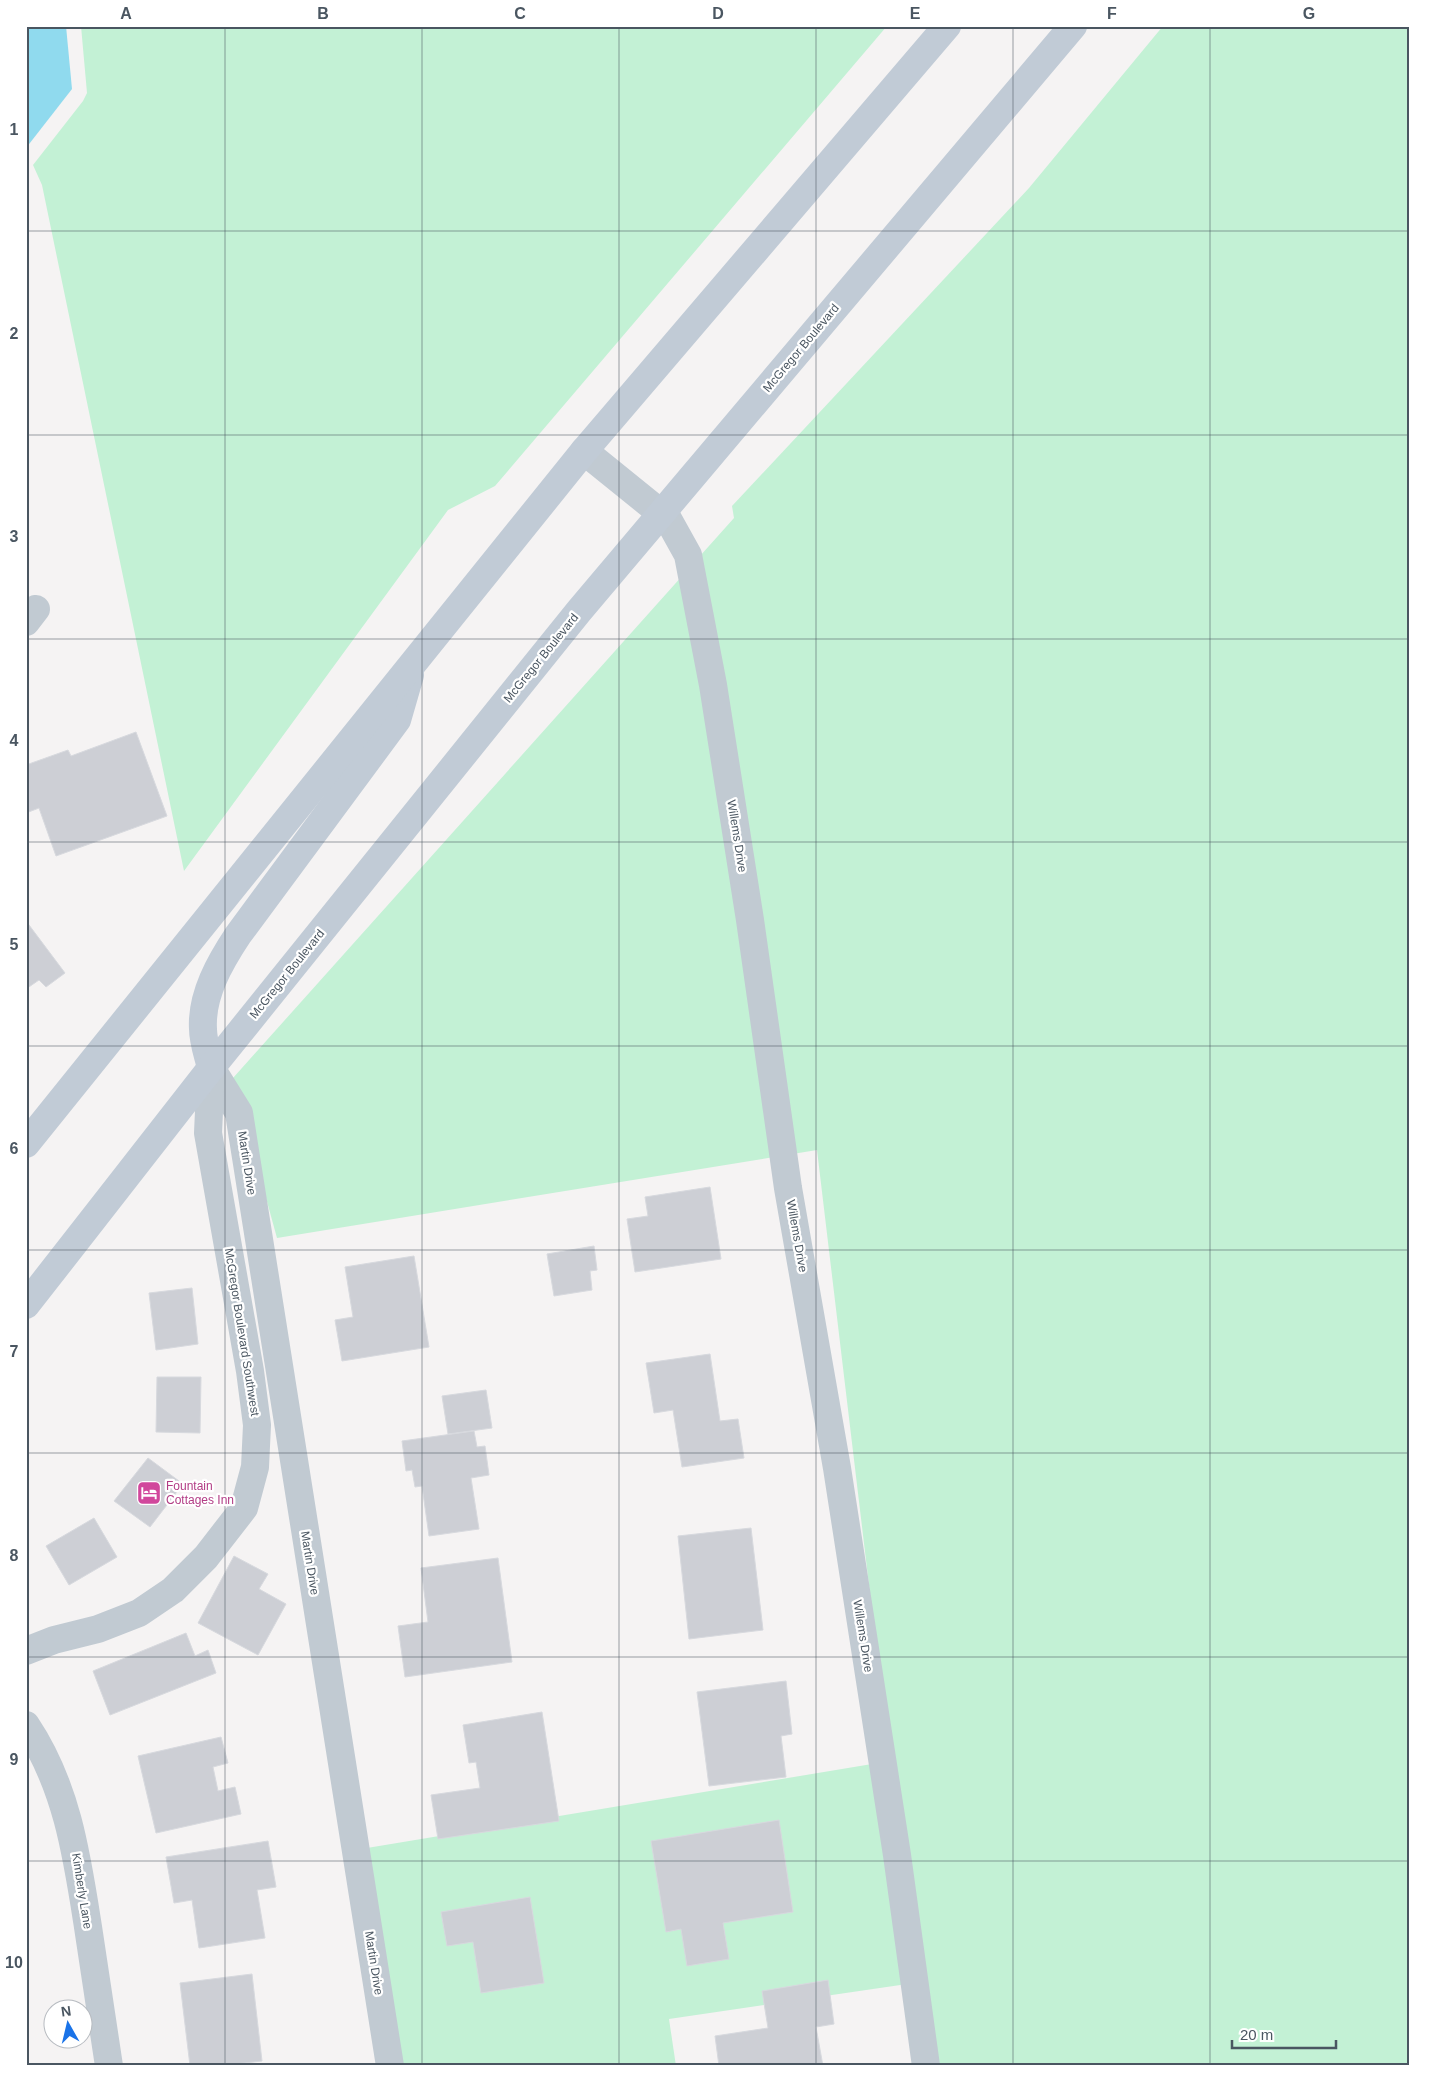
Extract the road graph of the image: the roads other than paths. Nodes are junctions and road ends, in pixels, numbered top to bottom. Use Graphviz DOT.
graph roads {
  1 [pos="946,26"];
  2 [pos="1073,26"];
  3 [pos="584,450"];
  4 [pos="662,513"];
  5 [pos="413,664"];
  6 [pos="211,1068"];
  7 [pos="26,1144"];
  8 [pos="26,1305"];
  9 [pos="26,1651"];
  10 [pos="26,1725"];
  11 [pos="109,2066"];
  12 [pos="390,2066"];
  13 [pos="926,2066"];
  1 -- 3 [label="main road"];
  2 -- 4 [label="main road, McGregor Boulevard"];
  3 -- 4 [label="street, Willems Drive"];
  3 -- 5 [label="main road"];
  4 -- 6 [label="main road, McGregor Boulevard"];
  4 -- 13 [label="street, Willems Drive"];
  5 -- 6 [label="main road"];
  5 -- 7 [label="main road"];
  6 -- 8 [label="main road, McGregor Boulevard"];
  6 -- 9 [label="street, McGregor Boulevard Southwest"];
  6 -- 12 [label="street, Martin Drive"];
  10 -- 11 [label="street, Kimberly Lane"];
}
